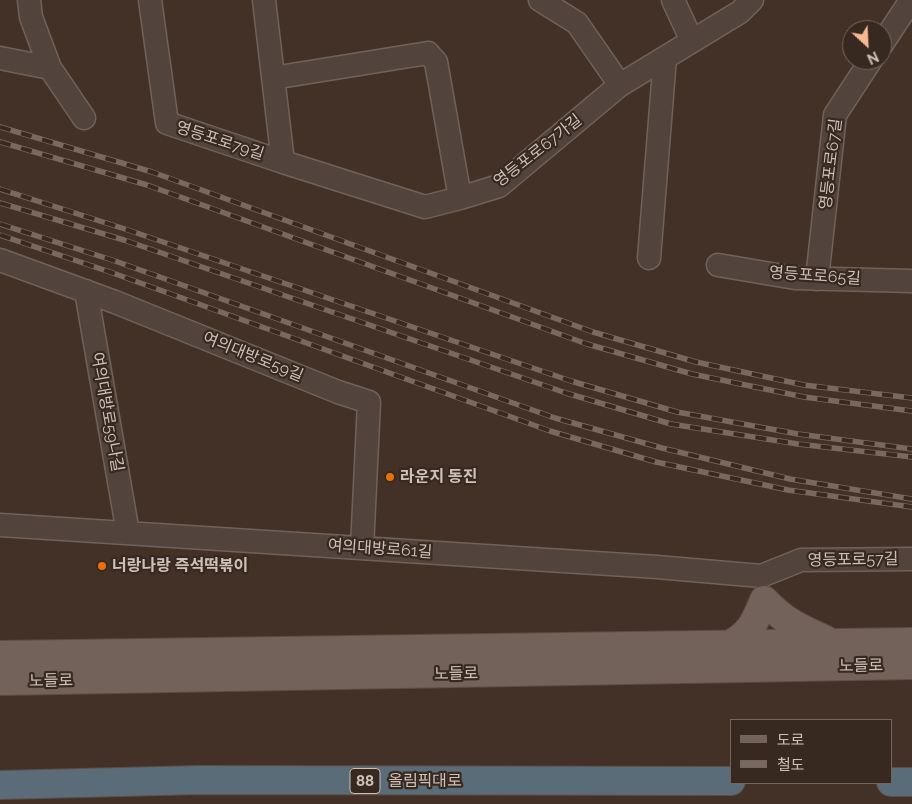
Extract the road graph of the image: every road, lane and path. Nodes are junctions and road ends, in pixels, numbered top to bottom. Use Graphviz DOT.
graph roads {
  1 [pos="28,0"];
  2 [pos="150,0"];
  3 [pos="264,0"];
  4 [pos="540,0"];
  5 [pos="673,0"];
  6 [pos="752,0"];
  7 [pos="911,0"];
  8 [pos="892,29"];
  9 [pos="692,41"];
  10 [pos="0,58"];
  11 [pos="665,58"];
  12 [pos="50,68"];
  13 [pos="864,70"];
  14 [pos="273,78"];
  15 [pos="620,85"];
  16 [pos="84,118"];
  17 [pos="283,162"];
  18 [pos="460,198"];
  19 [pos="649,258"];
  20 [pos="0,260"];
  21 [pos="718,264"];
  22 [pos="817,279"];
  23 [pos="912,281"];
  24 [pos="86,291"];
  25 [pos="0,525"];
  26 [pos="128,532"];
  27 [pos="362,548"];
  28 [pos="912,559"];
  29 [pos="762,588"];
  30 [pos="906,641"];
  31 [pos="832,642"];
  32 [pos="731,644"];
  33 [pos="0,655"];
  34 [pos="912,665"];
  35 [pos="0,681"];
  36 [pos="730,781"];
  37 [pos="892,782"];
  38 [pos="912,782"];
  39 [pos="0,785"];
  1 -- 12 [label="street"];
  2 -- 17 [label="street, 영등포로79길"];
  3 -- 14 [label="street, 영등포로79길"];
  4 -- 15 [label="street"];
  5 -- 9 [label="street"];
  6 -- 9 [label="street, 영등포로67가길"];
  7 -- 8 [label="street"];
  9 -- 11 [label="street, 영등포로67가길"];
  10 -- 12 [label="street"];
  11 -- 15 [label="street, 영등포로67가길"];
  11 -- 19 [label="street"];
  12 -- 16 [label="street"];
  13 -- 22 [label="street, 영등포로67길"];
  14 -- 17 [label="street, 영등포로79길"];
  14 -- 18 [label="street"];
  15 -- 18 [label="street, 영등포로67가길"];
  17 -- 18 [label="street, 영등포로67가길"];
  20 -- 24 [label="street, 여의대방로59길"];
  21 -- 22 [label="street, 영등포로65길"];
  22 -- 23 [label="street, 영등포로65길"];
  24 -- 26 [label="street, 여의대방로59나길"];
  24 -- 27 [label="street, 여의대방로59길"];
  25 -- 26 [label="street, 여의대방로61길"];
  26 -- 27 [label="street, 여의대방로61길"];
  27 -- 29 [label="street, 여의대방로61길"];
  28 -- 29 [label="street, 영등포로57길"];
  29 -- 31 [label="main road"];
  29 -- 32 [label="main road"];
  30 -- 31 [label="main road, 노들로"];
  31 -- 32 [label="main road, 노들로"];
  32 -- 33 [label="main road, 노들로"];
  34 -- 35 [label="main road, 노들로"];
  36 -- 39 [label="highway, 올림픽대로 / 88"];
  37 -- 38 [label="highway"];
}
